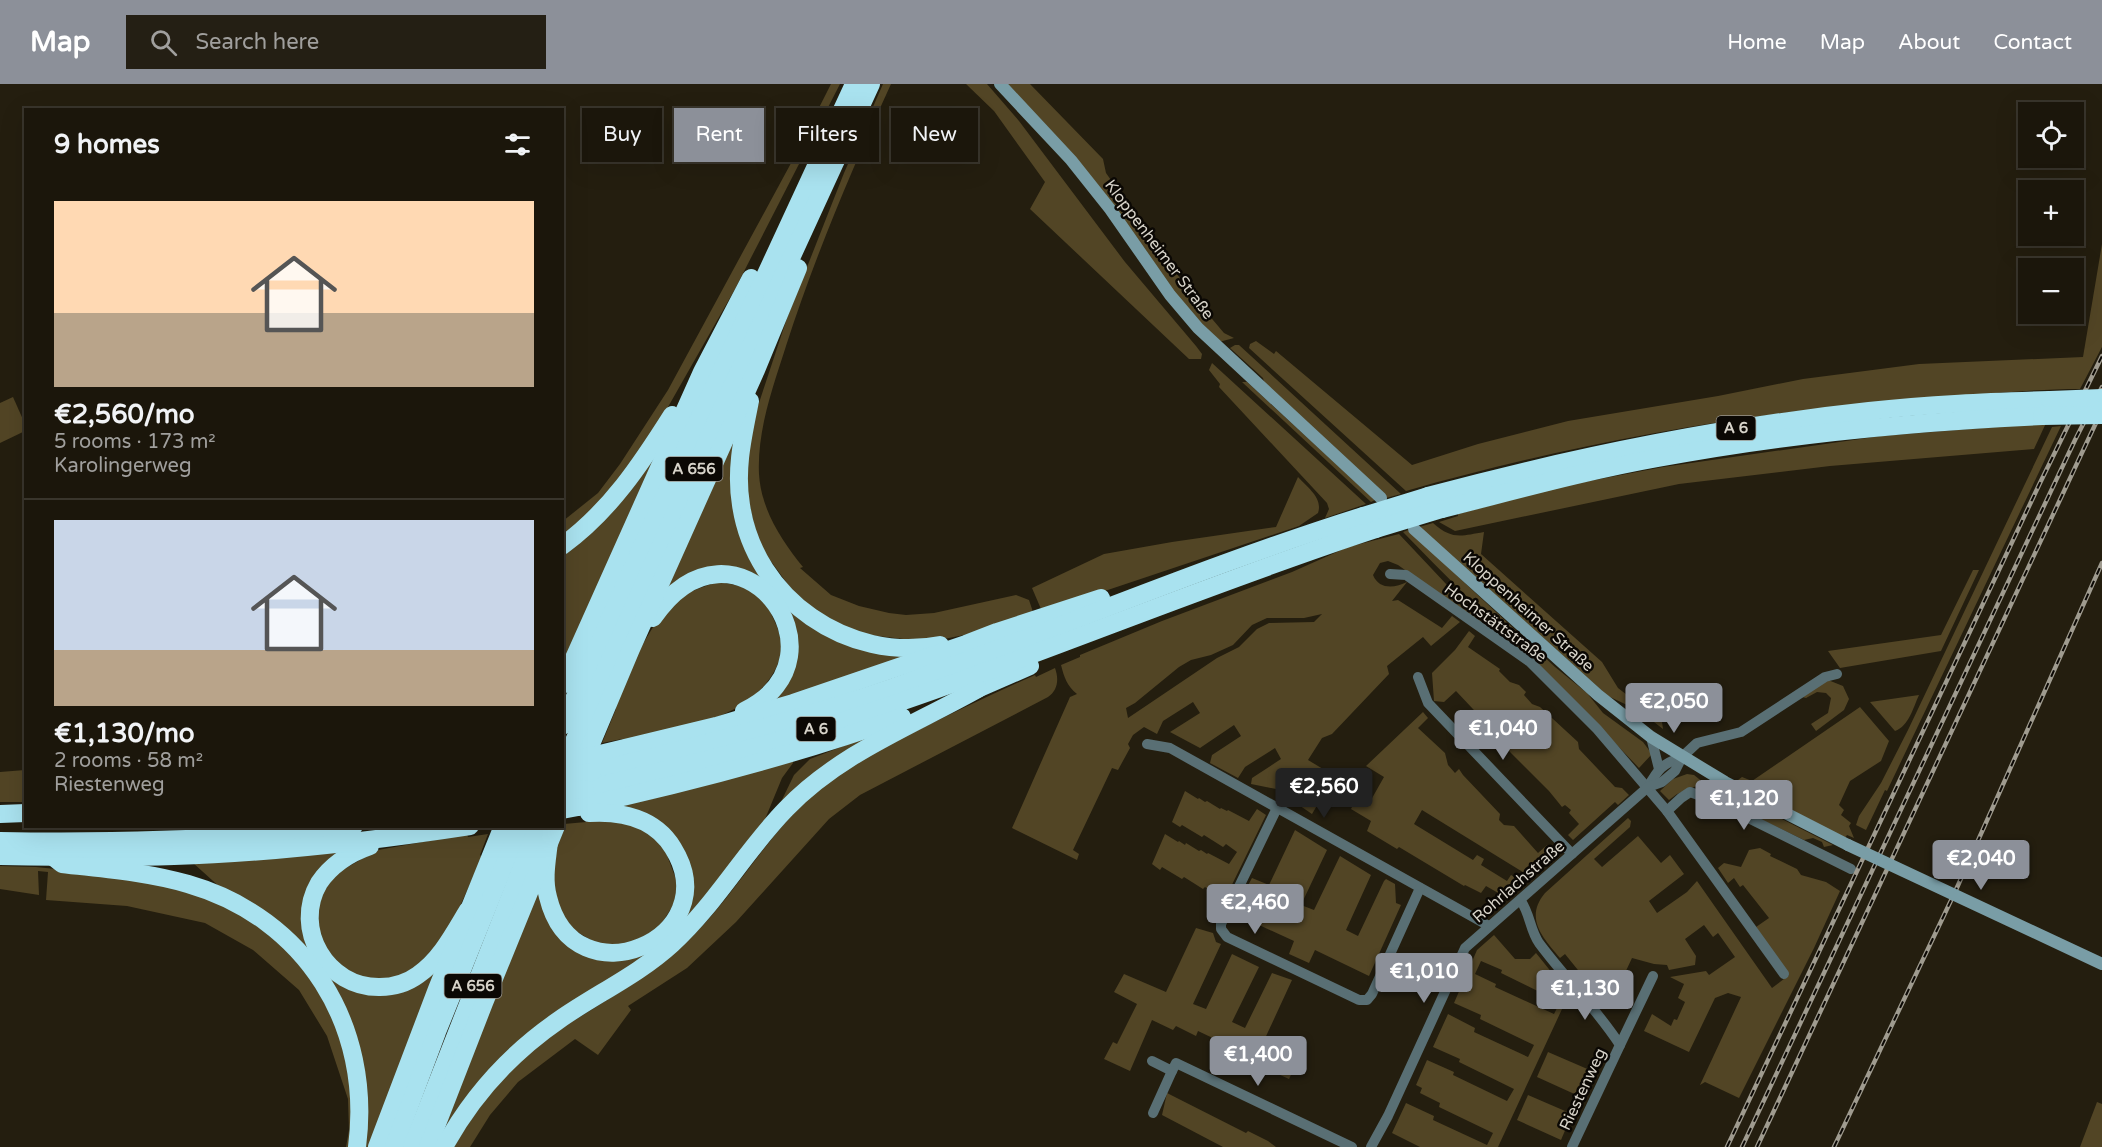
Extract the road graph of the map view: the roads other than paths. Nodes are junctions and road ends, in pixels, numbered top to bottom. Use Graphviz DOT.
graph roads {
  1 [pos="854,84"];
  2 [pos="871,84"];
  3 [pos="1000,84"];
  4 [pos="830,172"];
  5 [pos="802,195"];
  6 [pos="756,370"];
  7 [pos="702,372"];
  8 [pos="2102,398"];
  9 [pos="2046,408"];
  10 [pos="2102,415"];
  11 [pos="1381,498"];
  12 [pos="1370,522"];
  13 [pos="1414,529"];
  14 [pos="564,544"];
  15 [pos="1390,574"];
  16 [pos="997,632"];
  17 [pos="1056,634"];
  18 [pos="1038,641"];
  19 [pos="631,649"];
  20 [pos="1838,674"];
  21 [pos="1418,677"];
  22 [pos="564,681"];
  23 [pos="978,689"];
  24 [pos="564,721"];
  25 [pos="716,726"];
  26 [pos="1651,737"];
  27 [pos="1147,744"];
  28 [pos="1682,757"];
  29 [pos="564,762"];
  30 [pos="564,763"];
  31 [pos="1659,769"];
  32 [pos="564,777"];
  33 [pos="1702,786"];
  34 [pos="1648,788"];
  35 [pos="1690,792"];
  36 [pos="564,794"];
  37 [pos="1277,808"];
  38 [pos="568,811"];
  39 [pos="1667,811"];
  40 [pos="24,813"];
  41 [pos="0,814"];
  42 [pos="0,825"];
  43 [pos="24,825"];
  44 [pos="337,828"];
  45 [pos="458,828"];
  46 [pos="502,828"];
  47 [pos="519,828"];
  48 [pos="537,828"];
  49 [pos="552,834"];
  50 [pos="397,838"];
  51 [pos="0,841"];
  52 [pos="46,851"];
  53 [pos="1572,854"];
  54 [pos="0,856"];
  55 [pos="1851,869"];
  56 [pos="1420,888"];
  57 [pos="1521,901"];
  58 [pos="468,910"];
  59 [pos="1489,926"];
  60 [pos="2102,964"];
  61 [pos="1784,974"];
  62 [pos="1653,976"];
  63 [pos="1620,1044"];
  64 [pos="1152,1061"];
  65 [pos="1172,1071"];
  66 [pos="1153,1113"];
  67 [pos="357,1147"];
  68 [pos="377,1147"];
  69 [pos="394,1147"];
  70 [pos="412,1147"];
  71 [pos="428,1147"];
  72 [pos="444,1147"];
  73 [pos="1352,1147"];
  74 [pos="1371,1147"];
  75 [pos="1572,1147"];
  1 -- 5 [label="highway, A 656"];
  2 -- 4 [label="highway, A 656"];
  3 -- 11 [label="main road, Kloppenheimer Straße"];
  4 -- 6 [label="highway"];
  4 -- 30 [label="highway, A 656"];
  5 -- 7 [label="highway"];
  5 -- 24 [label="highway, A 656"];
  6 -- 16 [label="highway"];
  6 -- 19 [label="highway"];
  7 -- 14 [label="highway"];
  7 -- 22 [label="highway"];
  8 -- 9 [label="highway, A 6, bridge"];
  9 -- 10 [label="highway, A 6, bridge"];
  9 -- 12 [label="highway, A 6, bridge"];
  9 -- 12 [label="highway, A 6, bridge"];
  12 -- 17 [label="highway, A 6"];
  12 -- 17 [label="highway, A 6"];
  13 -- 26 [label="main road, Kloppenheimer Straße"];
  15 -- 34 [label="street, Hochstättstraße"];
  16 -- 18 [label="highway"];
  16 -- 25 [label="highway"];
  17 -- 18 [label="highway, A 6"];
  17 -- 18 [label="highway"];
  18 -- 23 [label="highway"];
  18 -- 32 [label="highway, A 6, bridge"];
  18 -- 36 [label="highway, A 6, bridge"];
  19 -- 25 [label="highway"];
  19 -- 38 [label="highway"];
  20 -- 28 [label="street"];
  21 -- 53 [label="street"];
  23 -- 38 [label="highway"];
  23 -- 72 [label="highway"];
  25 -- 29 [label="highway, bridge"];
  26 -- 28 [label="main road, Kloppenheimer Straße"];
  26 -- 31 [label="street"];
  27 -- 37 [label="street"];
  28 -- 31 [label="street"];
  28 -- 34 [label="street, Rohrlachstraße"];
  28 -- 60 [label="main road, Kloppenheimer Straße, bridge"];
  31 -- 34 [label="street, Rohrlachstraße"];
  33 -- 35 [label="street"];
  34 -- 39 [label="street, Hochstättstraße"];
  34 -- 53 [label="street, Rohrlachstraße"];
  35 -- 39 [label="street"];
  35 -- 55 [label="street"];
  37 -- 56 [label="street"];
  37 -- 56 [label="street"];
  38 -- 49 [label="highway"];
  39 -- 61 [label="street, Hochstättstraße"];
  40 -- 41 [label="highway"];
  42 -- 43 [label="highway"];
  44 -- 52 [label="highway"];
  45 -- 50 [label="highway"];
  46 -- 58 [label="highway"];
  47 -- 69 [label="highway, A 656"];
  48 -- 70 [label="highway, A 656"];
  49 -- 71 [label="highway"];
  50 -- 52 [label="highway"];
  50 -- 58 [label="highway"];
  51 -- 52 [label="highway"];
  52 -- 54 [label="highway"];
  52 -- 67 [label="highway"];
  53 -- 57 [label="street, Rohrlachstraße"];
  56 -- 59 [label="street"];
  57 -- 59 [label="street, Rohrlachstraße"];
  57 -- 63 [label="street, Riestenweg"];
  58 -- 68 [label="highway"];
  59 -- 74 [label="street, Rohrlachstraße"];
  62 -- 63 [label="street, Riestenweg"];
  63 -- 75 [label="street, Riestenweg"];
  64 -- 65 [label="street"];
  65 -- 66 [label="street"];
  65 -- 73 [label="street"];
}
